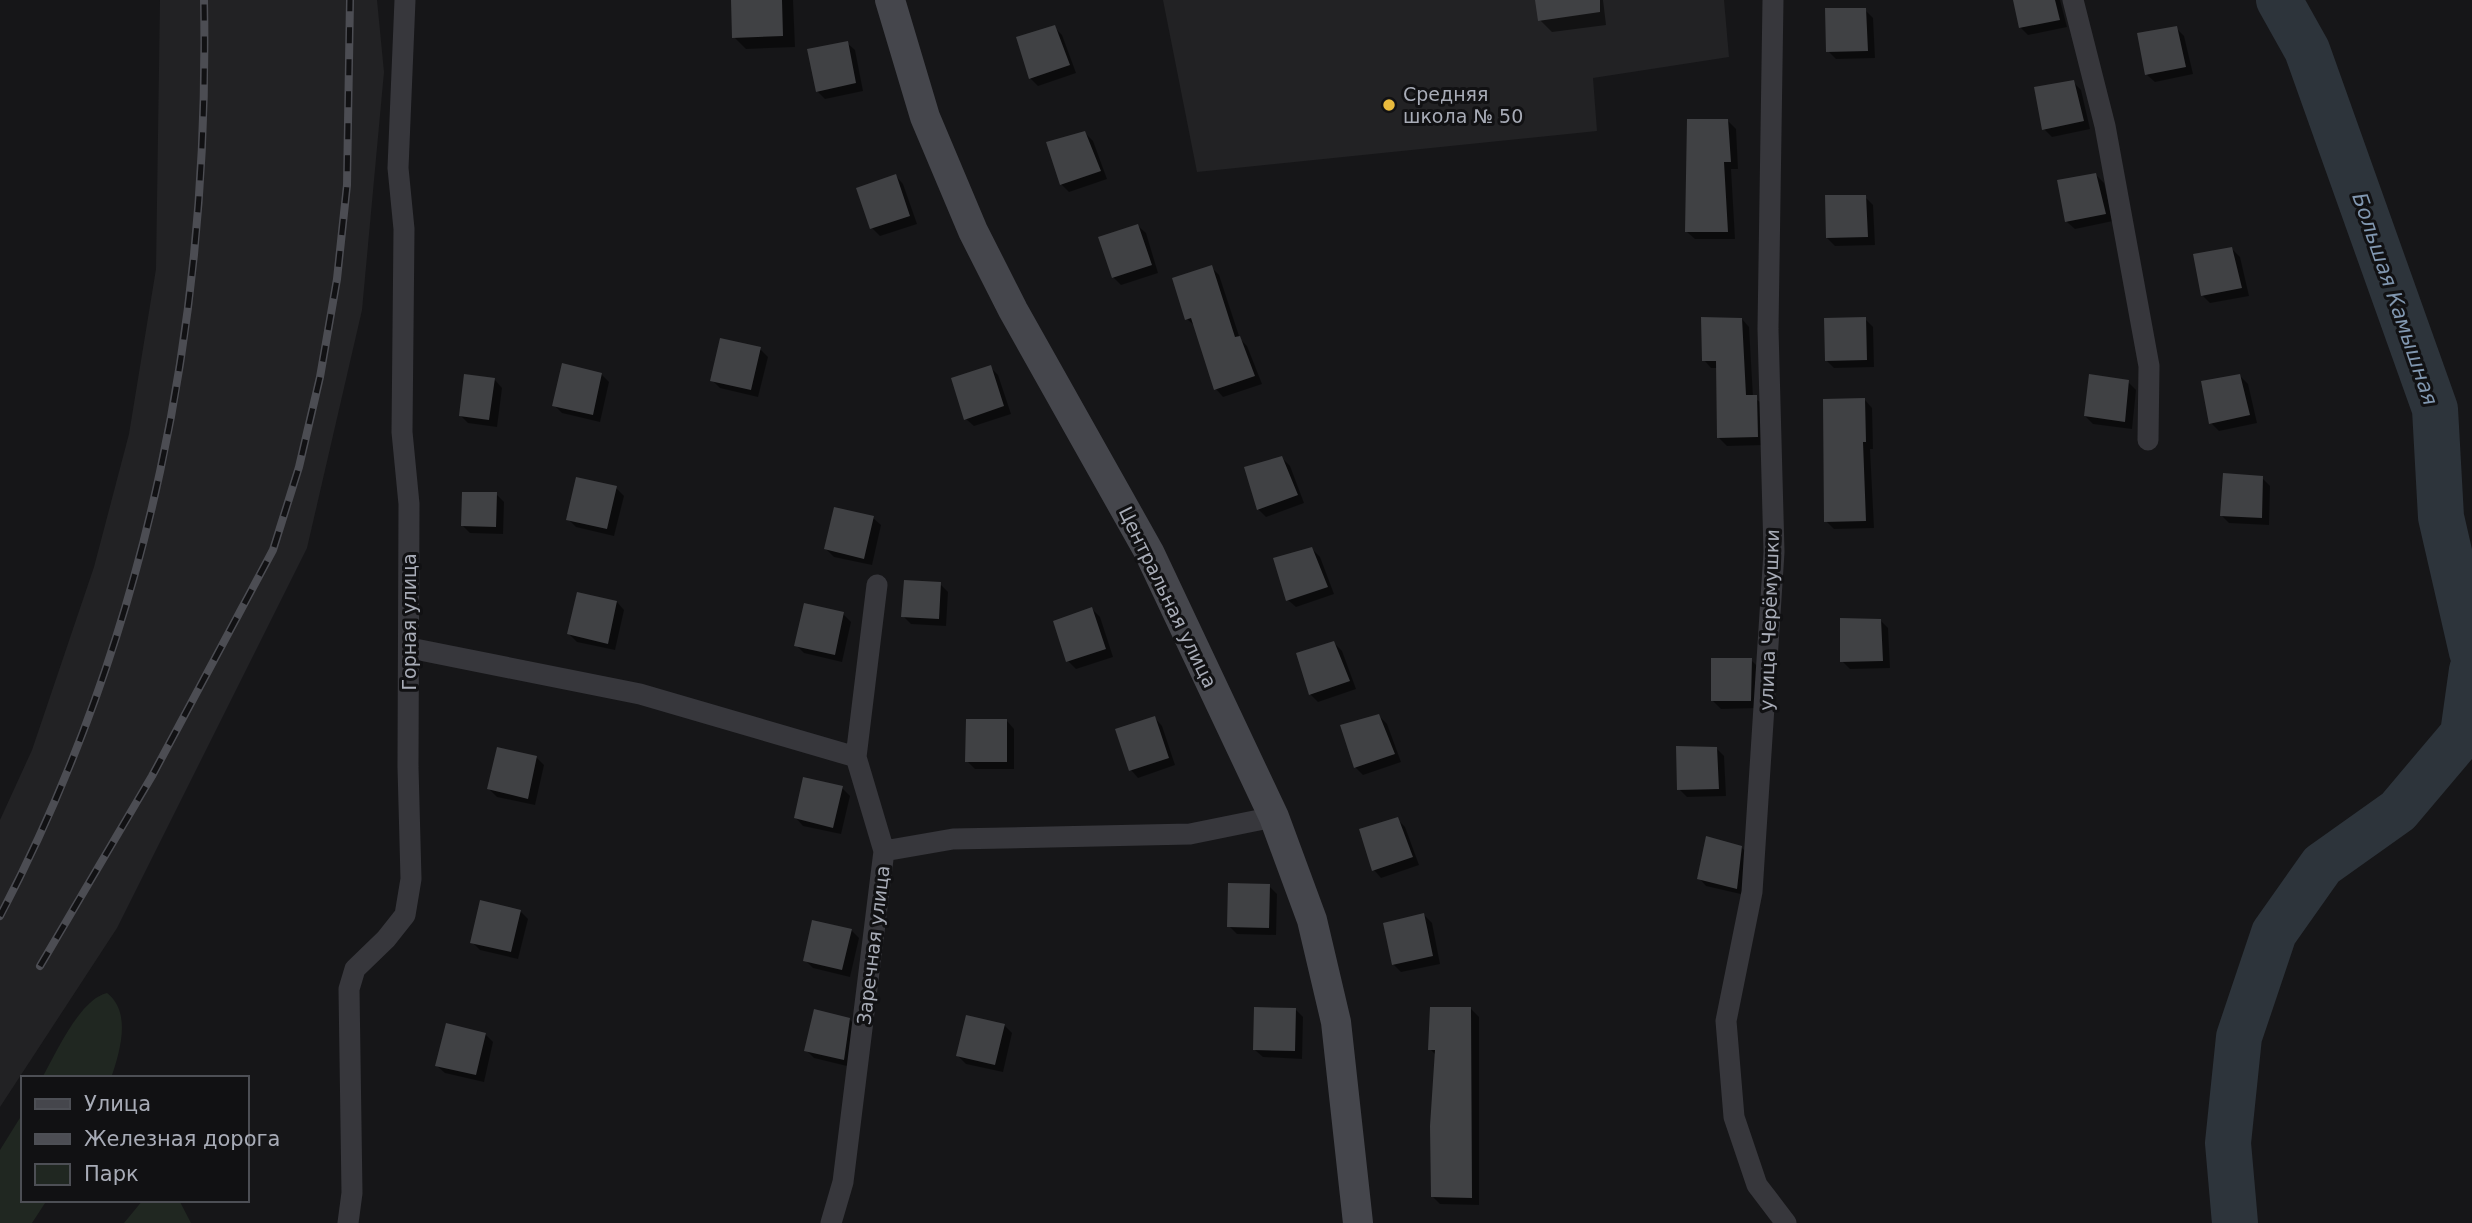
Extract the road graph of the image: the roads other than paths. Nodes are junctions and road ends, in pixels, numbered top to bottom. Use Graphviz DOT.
graph roads {
  1 [pos="405,0"];
  2 [pos="890,0"];
  3 [pos="1773,0"];
  4 [pos="2073,0"];
  5 [pos="2148,440"];
  6 [pos="877,585"];
  7 [pos="410,648"];
  8 [pos="856,757"];
  9 [pos="1273,817"];
  10 [pos="884,851"];
  11 [pos="348,1223"];
  12 [pos="831,1223"];
  13 [pos="1358,1223"];
  14 [pos="1786,1223"];
  1 -- 7 [label="street, Горная улица"];
  2 -- 9 [label="street, Центральная улица"];
  3 -- 14 [label="street, улица Черёмушки"];
  4 -- 5 [label="street"];
  6 -- 8 [label="street, Заречная улица"];
  7 -- 8 [label="street"];
  7 -- 11 [label="street, Горная улица"];
  8 -- 10 [label="street, Заречная улица"];
  9 -- 10 [label="street"];
  9 -- 13 [label="street, Центральная улица"];
  10 -- 12 [label="street, Заречная улица"];
}
